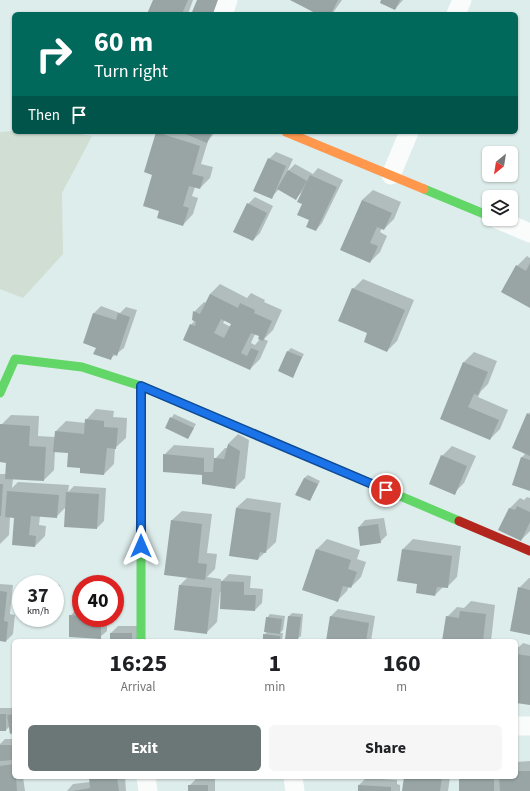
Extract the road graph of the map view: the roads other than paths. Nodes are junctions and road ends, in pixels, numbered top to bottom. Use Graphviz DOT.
graph roads {
  1 [pos="228,0"];
  2 [pos="462,0"];
  3 [pos="224,12"];
  4 [pos="457,12"];
  5 [pos="291,134"];
  6 [pos="408,134"];
  7 [pos="391,175"];
  8 [pos="482,213"];
  9 [pos="514,226"];
  10 [pos="530,233"];
  11 [pos="141,386"];
  12 [pos="0,393"];
  13 [pos="530,551"];
  14 [pos="141,639"];
  15 [pos="518,726"];
  16 [pos="530,726"];
  17 [pos="146,779"];
  18 [pos="293,779"];
  19 [pos="148,791"];
  20 [pos="296,791"];
  1 -- 3 [label="street"];
  2 -- 4 [label="street"];
  5 -- 7 [label="street"];
  6 -- 7 [label="street"];
  7 -- 8 [label="street"];
  9 -- 10 [label="street"];
  11 -- 12 [label="street"];
  11 -- 13 [label="street"];
  11 -- 14 [label="street"];
  15 -- 16 [label="street"];
  17 -- 19 [label="street"];
  18 -- 20 [label="street"];
}
